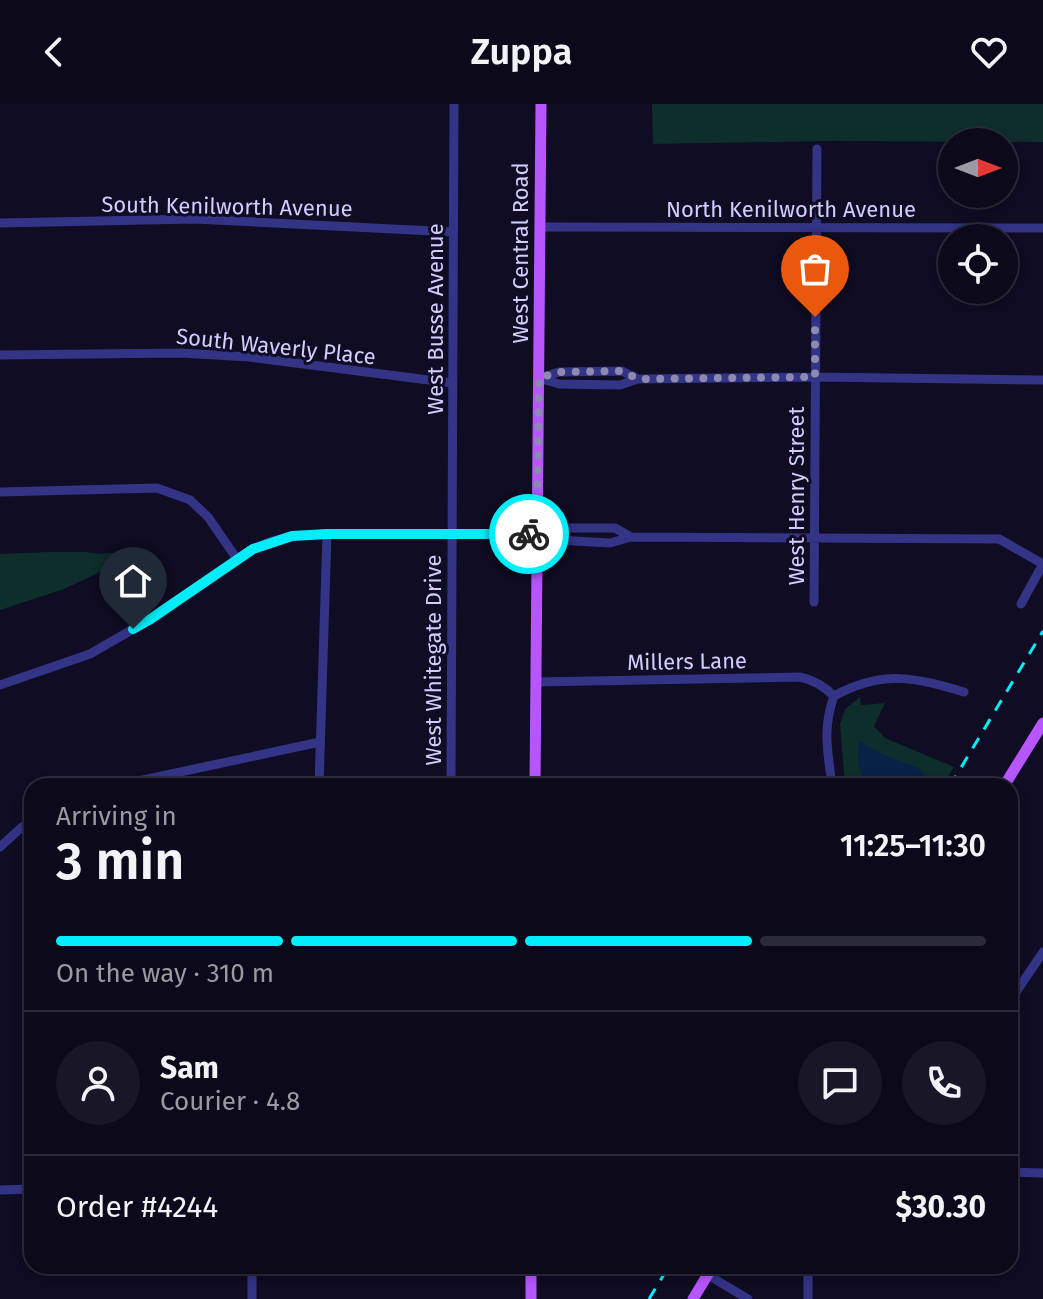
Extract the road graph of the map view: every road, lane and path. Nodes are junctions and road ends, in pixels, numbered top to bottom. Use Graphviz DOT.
graph roads {
  1 [pos="454,104"];
  2 [pos="541,104"];
  3 [pos="817,149"];
  4 [pos="0,223"];
  5 [pos="540,227"];
  6 [pos="816,227"];
  7 [pos="1043,228"];
  8 [pos="453,232"];
  9 [pos="0,355"];
  10 [pos="815,377"];
  11 [pos="539,378"];
  12 [pos="1043,380"];
  13 [pos="452,383"];
  14 [pos="0,492"];
  15 [pos="327,534"];
  16 [pos="537,534"];
  17 [pos="451,535"];
  18 [pos="813,537"];
  19 [pos="237,559"];
  20 [pos="1043,564"];
  21 [pos="814,602"];
  22 [pos="1021,604"];
  23 [pos="536,682"];
  24 [pos="0,685"];
  25 [pos="964,692"];
  26 [pos="834,696"];
  27 [pos="1043,723"];
  28 [pos="320,742"];
  29 [pos="152,778"];
  30 [pos="319,778"];
  31 [pos="451,778"];
  32 [pos="535,778"];
  33 [pos="831,778"];
  34 [pos="1009,778"];
  35 [pos="24,826"];
  36 [pos="0,847"];
  37 [pos="1043,952"];
  38 [pos="1018,989"];
  39 [pos="1018,1172"];
  40 [pos="1043,1173"];
  41 [pos="24,1189"];
  42 [pos="0,1190"];
  43 [pos="252,1274"];
  44 [pos="531,1274"];
  45 [pos="708,1274"];
  46 [pos="714,1274"];
  47 [pos="808,1274"];
  48 [pos="252,1299"];
  49 [pos="531,1299"];
  50 [pos="693,1299"];
  51 [pos="748,1299"];
  52 [pos="808,1299"];
  1 -- 8 [label="street, West Busse Avenue"];
  2 -- 5 [label="main road, West Central Road"];
  3 -- 6 [label="street, West Henry Street"];
  4 -- 8 [label="street, South Kenilworth Avenue"];
  5 -- 6 [label="street, North Kenilworth Avenue"];
  5 -- 11 [label="main road, West Central Road"];
  6 -- 7 [label="street, North Kenilworth Avenue"];
  6 -- 10 [label="street, West Henry Street"];
  8 -- 13 [label="street, West Busse Avenue"];
  9 -- 13 [label="street, South Waverly Place"];
  10 -- 11 [label="street"];
  10 -- 12 [label="street"];
  10 -- 18 [label="street, West Henry Street"];
  11 -- 16 [label="main road, West Central Road"];
  13 -- 17 [label="street, West Busse Avenue"];
  14 -- 19 [label="street"];
  15 -- 17 [label="street"];
  15 -- 19 [label="street"];
  15 -- 28 [label="street"];
  16 -- 17 [label="street"];
  16 -- 18 [label="street"];
  16 -- 23 [label="main road, West Central Road"];
  17 -- 31 [label="street, West Whitegate Drive"];
  18 -- 20 [label="street"];
  18 -- 21 [label="street, West Henry Street"];
  19 -- 24 [label="street"];
  20 -- 22 [label="street"];
  23 -- 26 [label="street, Millers Lane"];
  23 -- 32 [label="main road, West Central Road"];
  25 -- 26 [label="street"];
  26 -- 33 [label="street"];
  27 -- 34 [label="main road"];
  28 -- 29 [label="street"];
  28 -- 30 [label="street"];
  35 -- 36 [label="street"];
  37 -- 38 [label="street"];
  39 -- 40 [label="street"];
  41 -- 42 [label="street"];
  43 -- 48 [label="street"];
  44 -- 49 [label="main road"];
  45 -- 50 [label="main road"];
  46 -- 51 [label="street"];
  47 -- 52 [label="street"];
}
